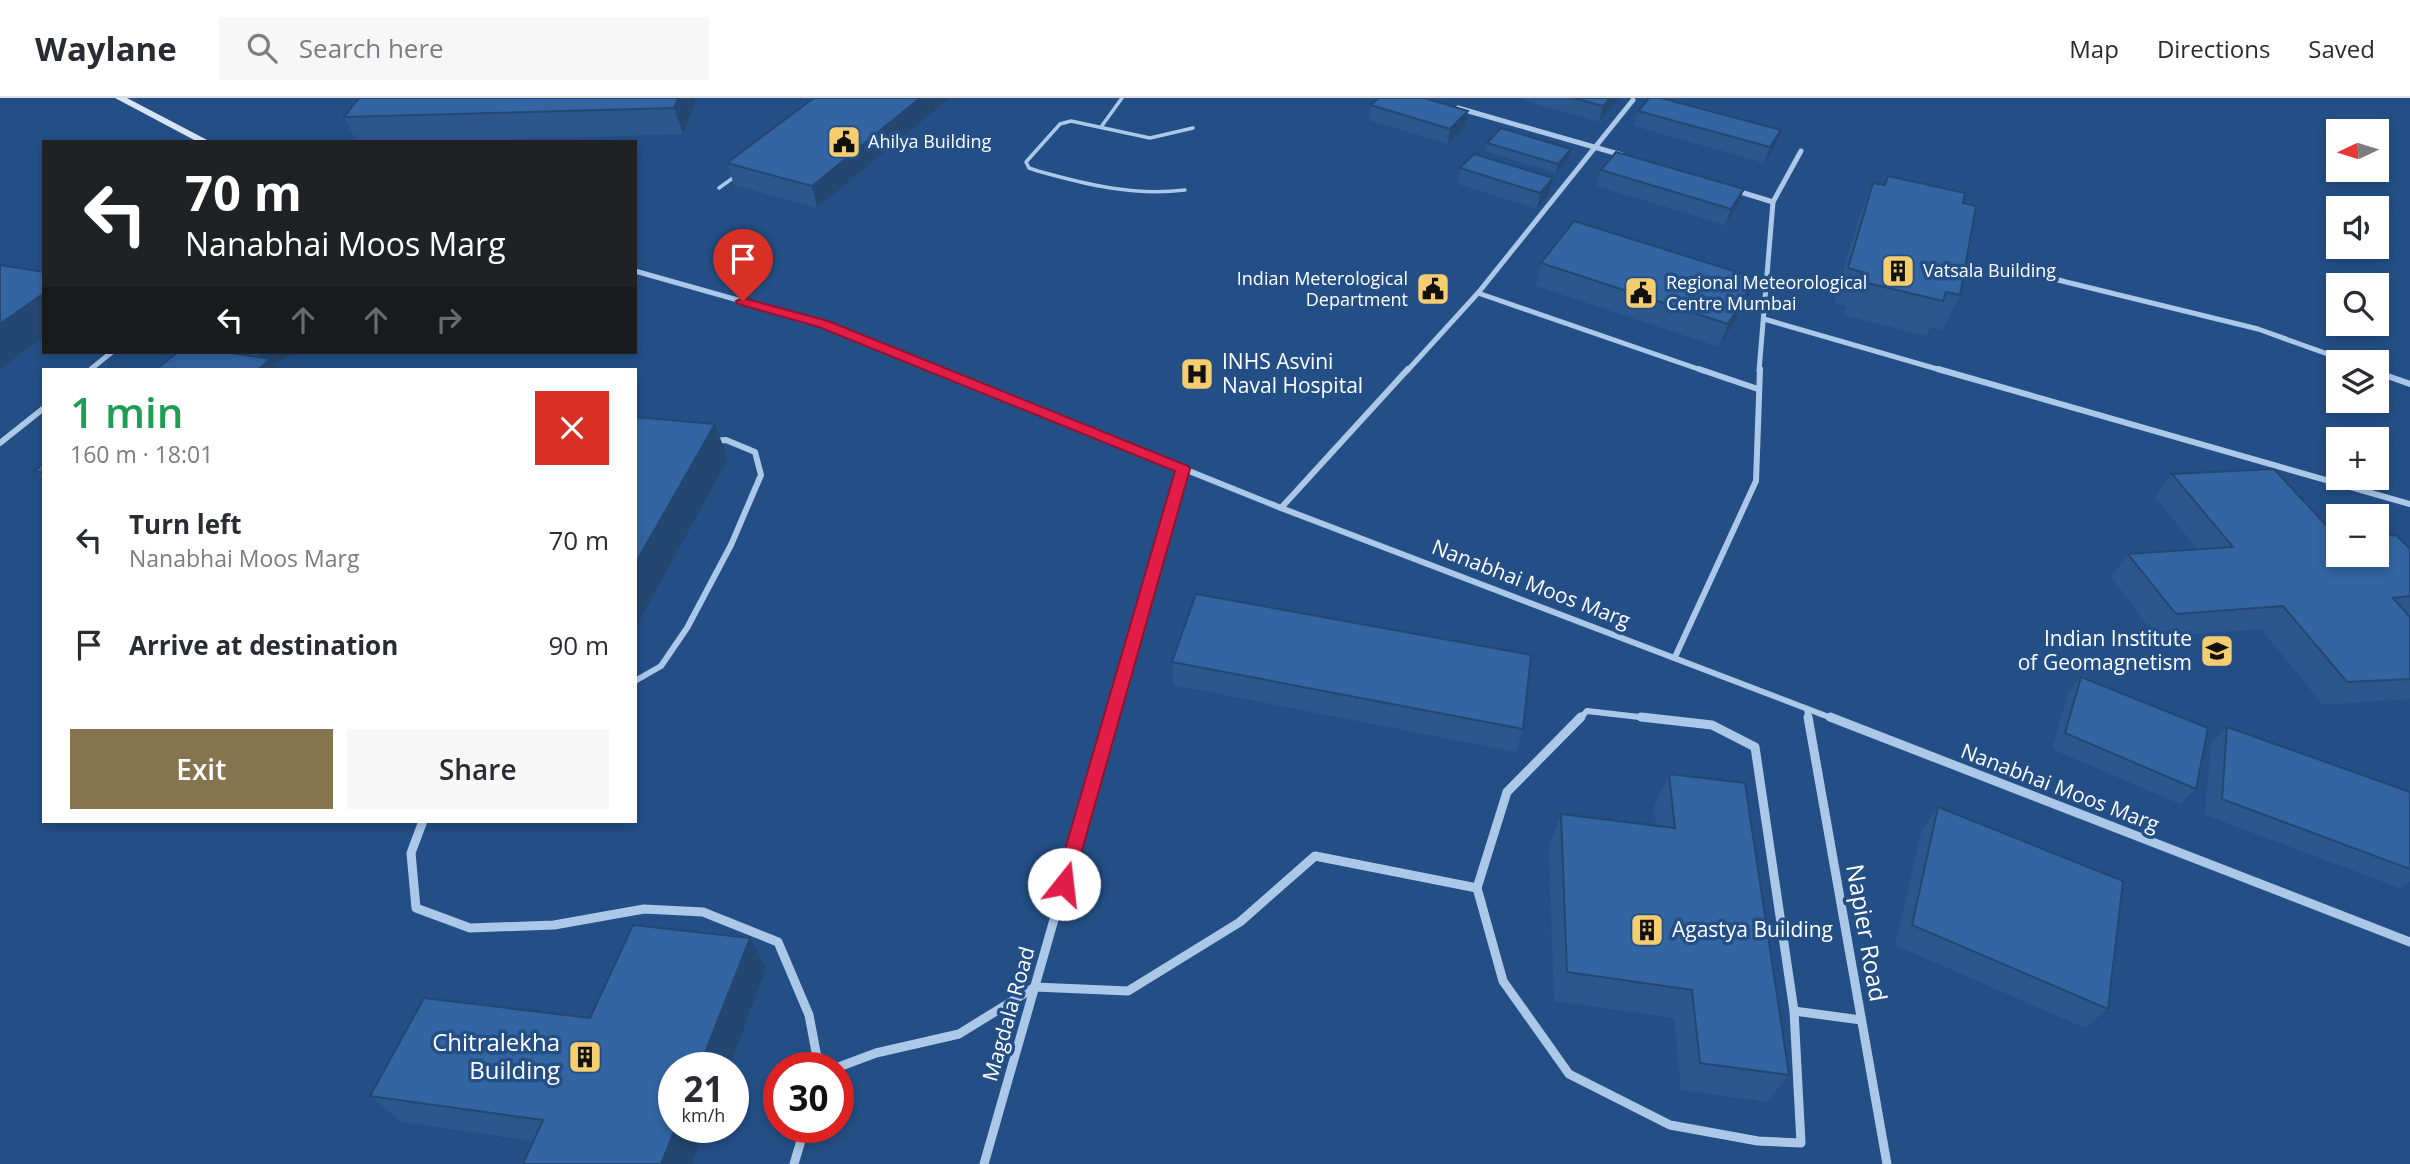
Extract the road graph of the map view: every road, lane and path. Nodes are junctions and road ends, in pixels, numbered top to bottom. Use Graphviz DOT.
graph roads {
  1 [pos="120,98"];
  2 [pos="1122,98"];
  3 [pos="1633,100"];
  4 [pos="1449,106"];
  5 [pos="1101,127"];
  6 [pos="1193,128"];
  7 [pos="202,140"];
  8 [pos="1596,146"];
  9 [pos="1801,151"];
  10 [pos="1634,158"];
  11 [pos="741,172"];
  12 [pos="1722,186"];
  13 [pos="719,188"];
  14 [pos="1185,190"];
  15 [pos="1773,202"];
  16 [pos="637,272"];
  17 [pos="2054,279"];
  18 [pos="1478,293"];
  19 [pos="1764,319"];
  20 [pos="2326,353"];
  21 [pos="110,354"];
  22 [pos="92,368"];
  23 [pos="2389,377"];
  24 [pos="2410,384"];
  25 [pos="1758,389"];
  26 [pos="42,410"];
  27 [pos="704,441"];
  28 [pos="0,443"];
  29 [pos="1183,469"];
  30 [pos="2410,504"];
  31 [pos="1281,508"];
  32 [pos="1675,657"];
  33 [pos="637,680"];
  34 [pos="1807,709"];
  35 [pos="422,823"];
  36 [pos="1478,888"];
  37 [pos="2410,942"];
  38 [pos="1035,987"];
  39 [pos="1794,1011"];
  40 [pos="1861,1020"];
  41 [pos="816,1052"];
  42 [pos="854,1061"];
  43 [pos="800,1143"];
  44 [pos="794,1164"];
  45 [pos="984,1164"];
  46 [pos="1887,1164"];
  1 -- 7 [label="street"];
  2 -- 5 [label="lane"];
  3 -- 8 [label="street"];
  4 -- 8 [label="street"];
  5 -- 6 [label="lane"];
  5 -- 14 [label="lane"];
  8 -- 10 [label="street"];
  8 -- 18 [label="street"];
  9 -- 15 [label="street"];
  11 -- 13 [label="lane"];
  12 -- 15 [label="street"];
  15 -- 19 [label="street"];
  16 -- 29 [label="street, Nanabhai Moos Marg"];
  17 -- 20 [label="street"];
  18 -- 25 [label="street"];
  18 -- 31 [label="street"];
  19 -- 25 [label="street"];
  19 -- 30 [label="street"];
  21 -- 22 [label="street"];
  23 -- 24 [label="street"];
  25 -- 32 [label="street"];
  26 -- 28 [label="street"];
  27 -- 33 [label="street"];
  29 -- 31 [label="street, Nanabhai Moos Marg"];
  29 -- 38 [label="street, Magdala Road"];
  31 -- 32 [label="street, Nanabhai Moos Marg"];
  32 -- 34 [label="street, Nanabhai Moos Marg"];
  34 -- 37 [label="street, Nanabhai Moos Marg"];
  34 -- 40 [label="street, Napier Road"];
  35 -- 41 [label="street"];
  36 -- 38 [label="street"];
  36 -- 39 [label="street"];
  36 -- 39 [label="street"];
  38 -- 42 [label="street"];
  38 -- 45 [label="street, Magdala Road"];
  39 -- 40 [label="street"];
  40 -- 46 [label="street, Napier Road"];
  43 -- 44 [label="street"];
}
